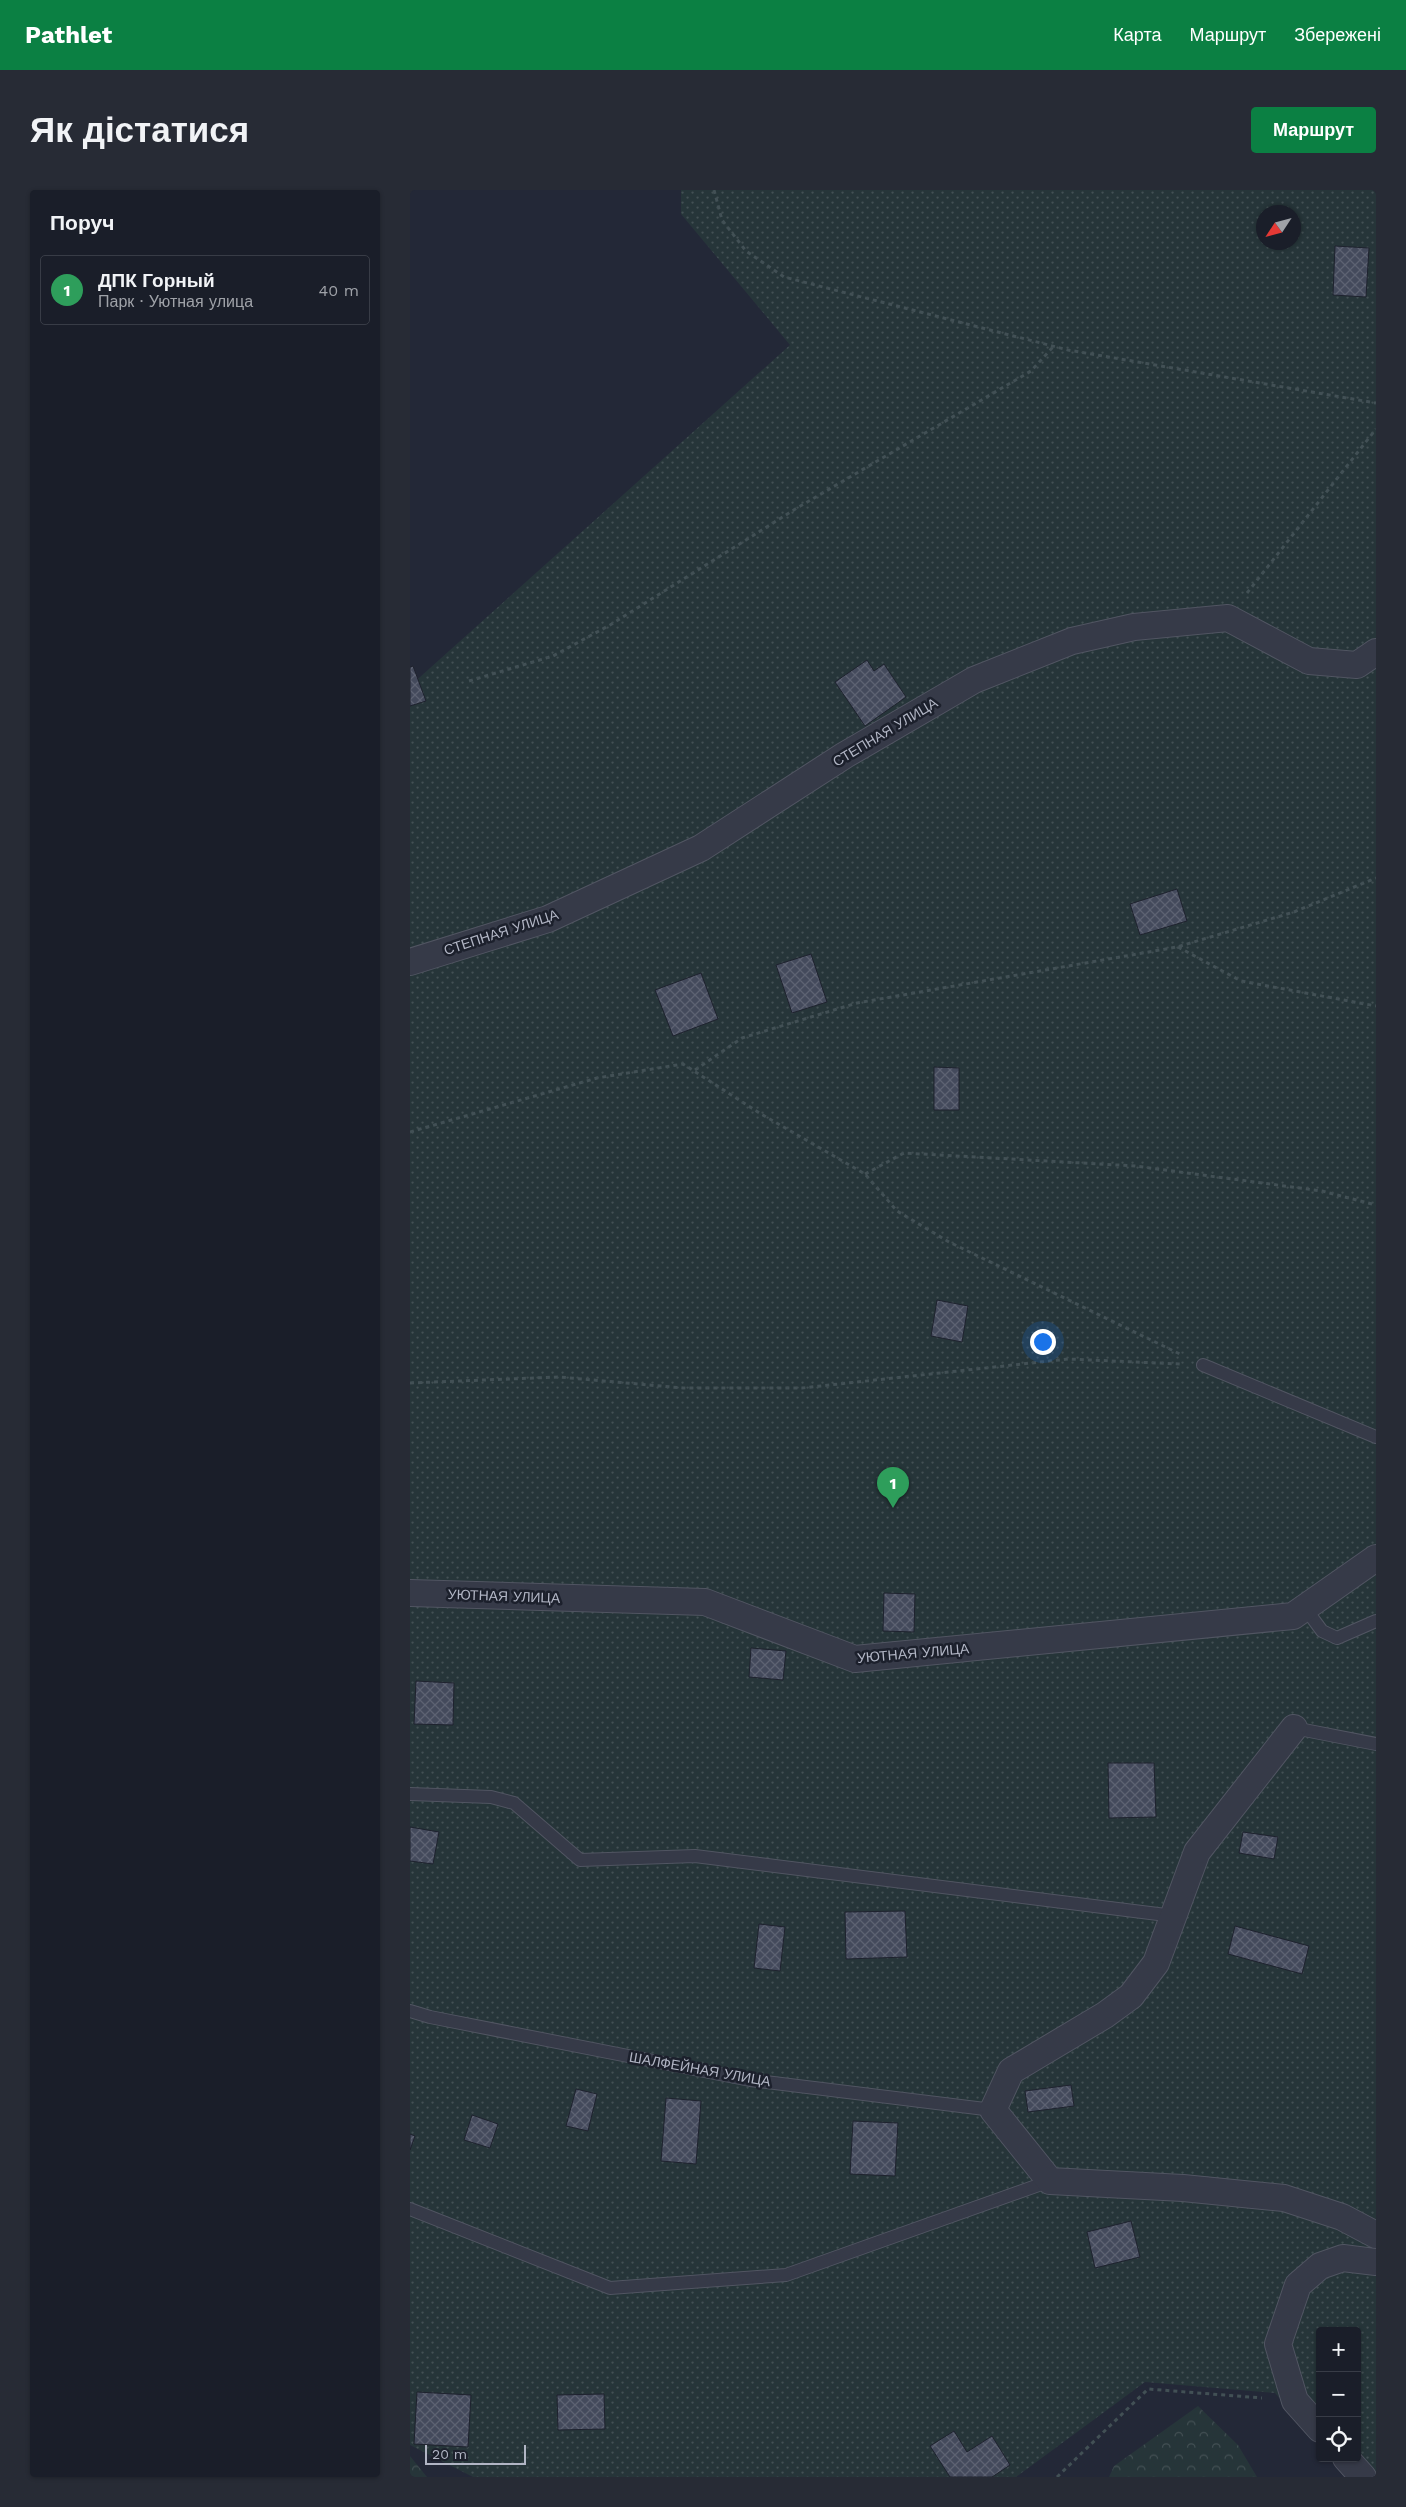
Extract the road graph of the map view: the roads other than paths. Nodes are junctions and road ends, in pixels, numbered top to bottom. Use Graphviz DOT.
graph roads {
  1 [pos="1376,652"];
  2 [pos="410,962"];
  3 [pos="1203,1365"];
  4 [pos="1376,1437"];
  5 [pos="1376,1558"];
  6 [pos="410,1593"];
  7 [pos="1305,1608"];
  8 [pos="1376,1620"];
  9 [pos="1294,1728"];
  10 [pos="1376,1744"];
  11 [pos="410,1794"];
  12 [pos="1174,1916"];
  13 [pos="410,2011"];
  14 [pos="993,2110"];
  15 [pos="1050,2181"];
  16 [pos="410,2209"];
  17 [pos="1376,2236"];
  18 [pos="1376,2262"];
  19 [pos="1316,2425"];
  20 [pos="1350,2462"];
  21 [pos="1363,2477"];
  1 -- 2 [label="street, СТЕПНАЯ УЛИЦА"];
  3 -- 4 [label="lane"];
  5 -- 7 [label="street, УЮТНАЯ УЛИЦА"];
  6 -- 7 [label="street, УЮТНАЯ УЛИЦА"];
  7 -- 8 [label="lane"];
  9 -- 10 [label="lane"];
  9 -- 12 [label="street"];
  11 -- 12 [label="lane"];
  12 -- 14 [label="street"];
  13 -- 14 [label="lane, ШАЛФЕЙНАЯ УЛИЦА"];
  14 -- 15 [label="street"];
  15 -- 16 [label="lane"];
  15 -- 17 [label="street"];
  18 -- 19 [label="street"];
  20 -- 21 [label="street"];
}
